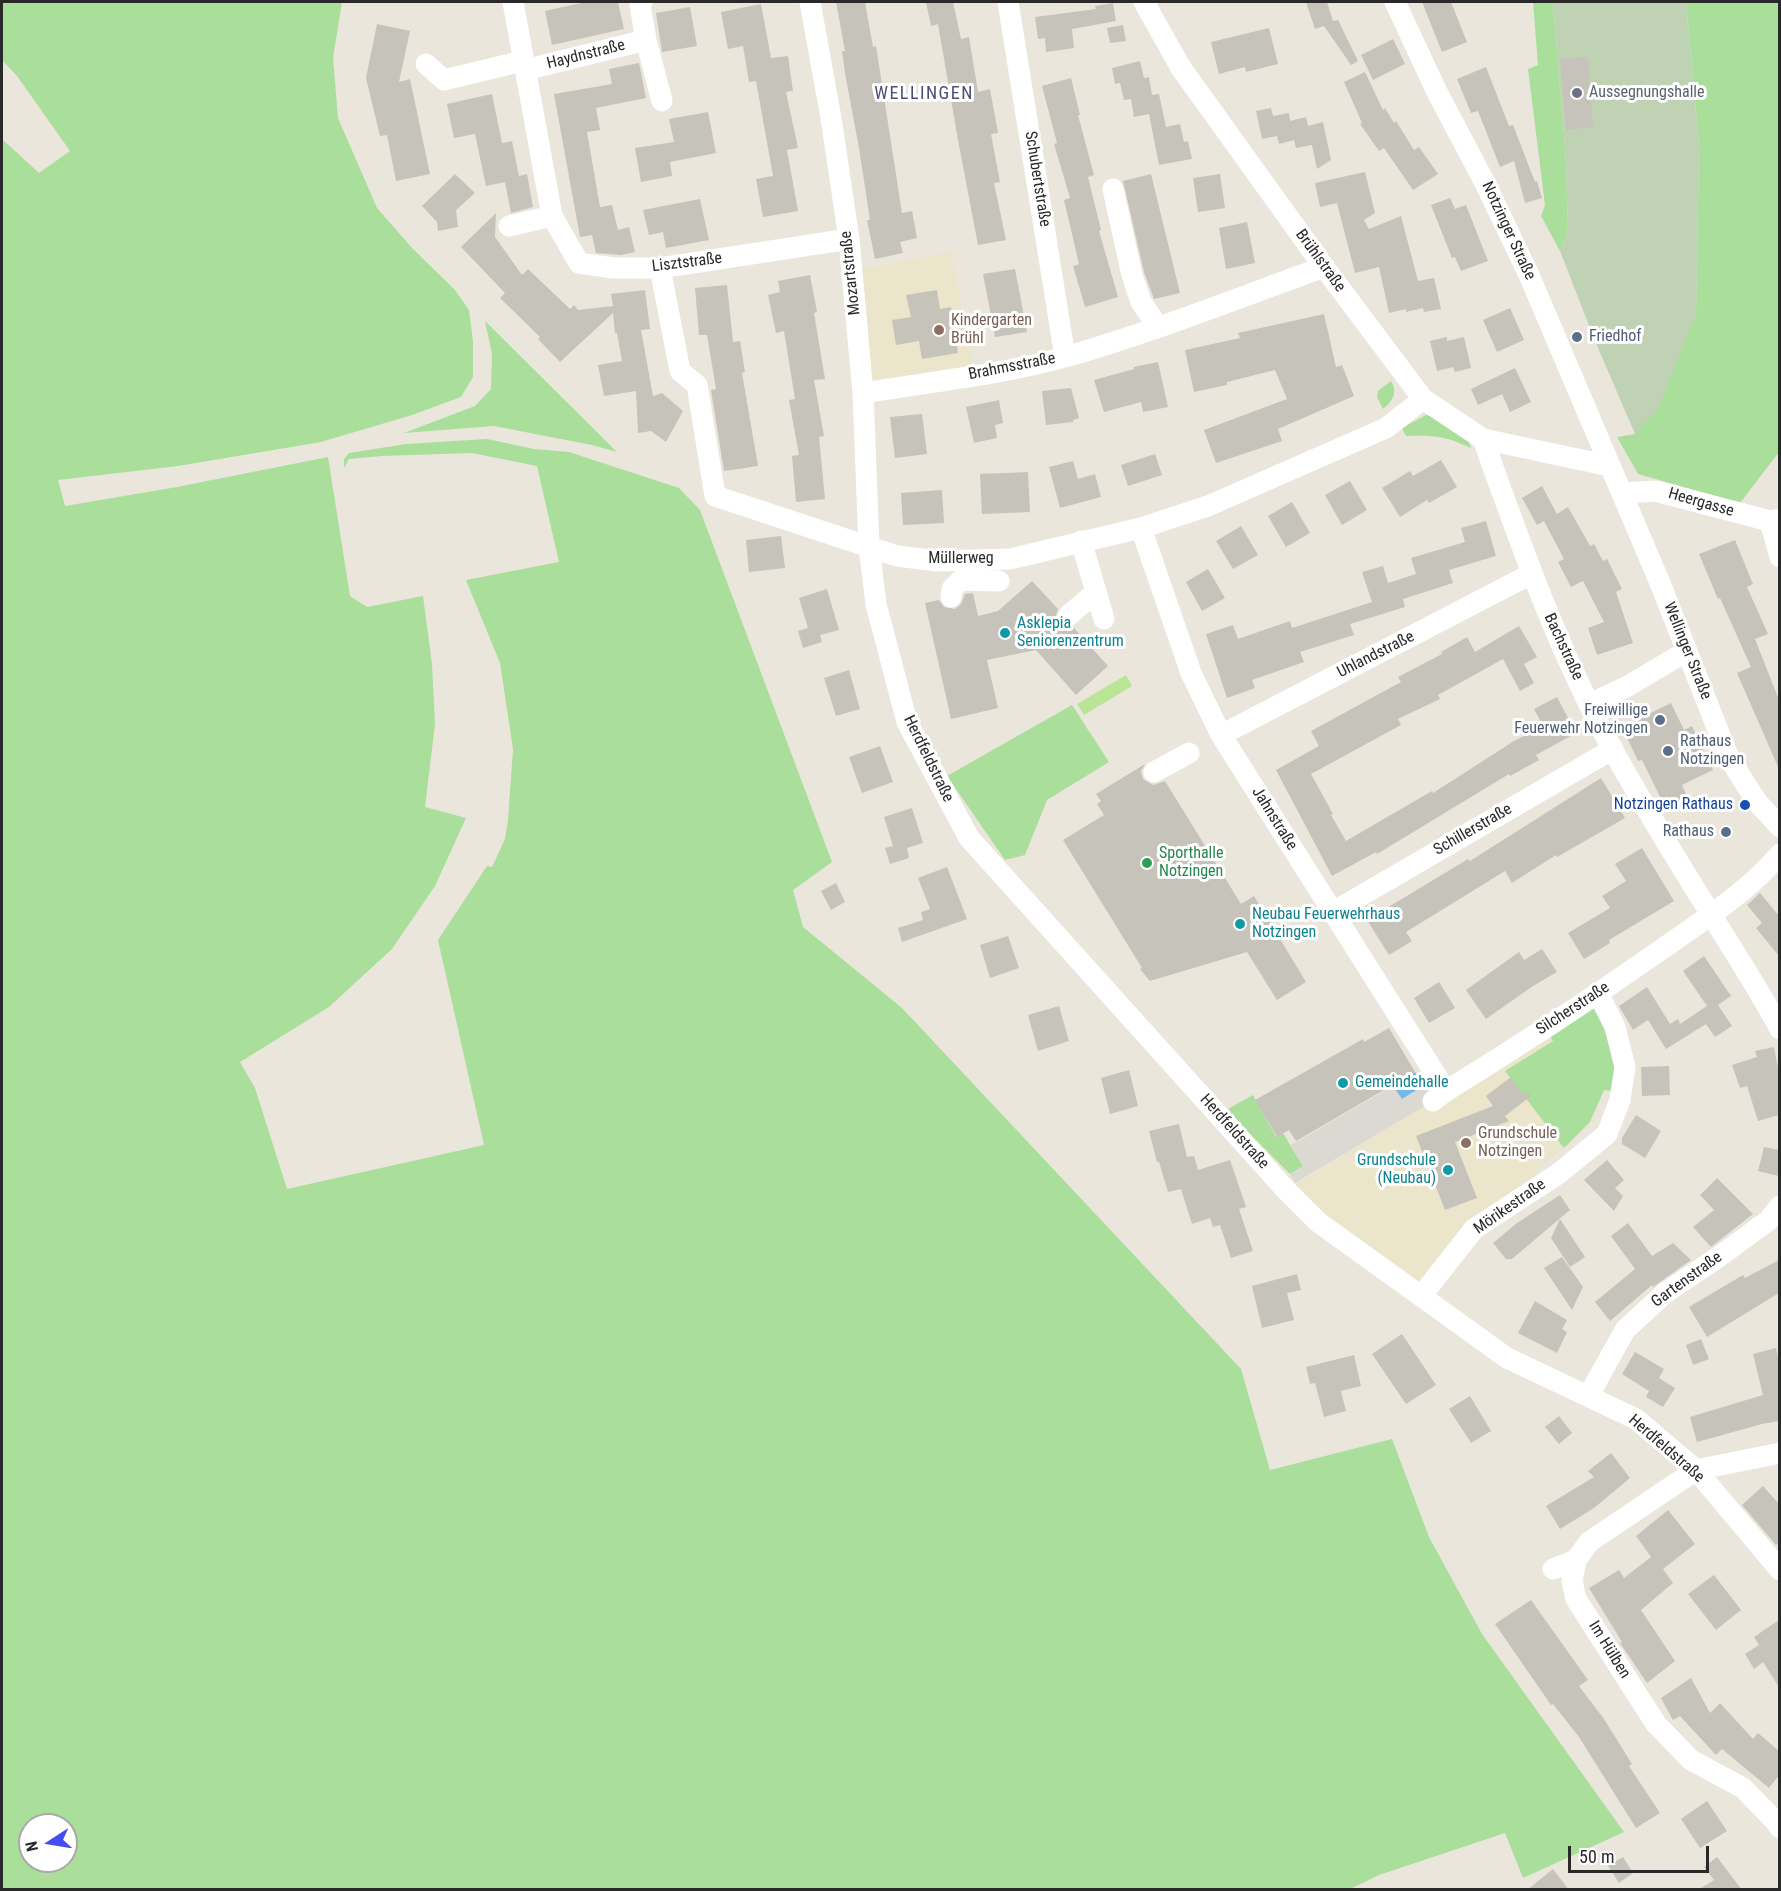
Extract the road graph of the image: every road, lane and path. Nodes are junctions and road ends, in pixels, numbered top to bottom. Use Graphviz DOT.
graph roads {
  1 [pos="513,2"];
  2 [pos="642,2"];
  3 [pos="810,2"];
  4 [pos="1008,2"];
  5 [pos="1144,2"];
  6 [pos="1395,2"];
  7 [pos="646,40"];
  8 [pos="426,64"];
  9 [pos="524,65"];
  10 [pos="662,101"];
  11 [pos="1113,189"];
  12 [pos="552,216"];
  13 [pos="509,226"];
  14 [pos="849,240"];
  15 [pos="1324,267"];
  16 [pos="660,268"];
  17 [pos="1158,327"];
  18 [pos="1065,357"];
  19 [pos="863,393"];
  20 [pos="1423,399"];
  21 [pos="1483,439"];
  22 [pos="1601,443"];
  23 [pos="1552,455"];
  24 [pos="1610,466"];
  25 [pos="1623,493"];
  26 [pos="1775,520"];
  27 [pos="1141,528"];
  28 [pos="1081,541"];
  29 [pos="869,547"];
  30 [pos="1779,557"];
  31 [pos="994,559"];
  32 [pos="1531,574"];
  33 [pos="1096,592"];
  34 [pos="951,597"];
  35 [pos="1068,616"];
  36 [pos="1104,619"];
  37 [pos="1687,651"];
  38 [pos="1590,704"];
  39 [pos="1221,735"];
  40 [pos="1613,749"];
  41 [pos="1189,753"];
  42 [pos="1154,772"];
  43 [pos="1779,827"];
  44 [pos="1779,854"];
  45 [pos="1333,912"];
  46 [pos="1711,915"];
  47 [pos="1598,993"];
  48 [pos="1779,1029"];
  49 [pos="1440,1096"];
  50 [pos="1779,1206"];
  51 [pos="1422,1295"];
  52 [pos="1589,1395"];
  53 [pos="1779,1453"];
  54 [pos="1696,1470"];
  55 [pos="1576,1560"];
  56 [pos="1553,1569"];
  57 [pos="1779,1570"];
  58 [pos="1779,1828"];
  1 -- 9 [label="street, Lisztstraße"];
  2 -- 7 [label="street, Haydnstraße"];
  3 -- 14 [label="street, Mozartstraße"];
  4 -- 18 [label="street, Schubertstraße"];
  5 -- 15 [label="street, Brühlstraße"];
  6 -- 22 [label="street, Notzinger Straße"];
  7 -- 9 [label="street, Haydnstraße"];
  7 -- 10 [label="street, Haydnstraße"];
  8 -- 9 [label="street, Haydnstraße"];
  9 -- 12 [label="street, Lisztstraße"];
  11 -- 17 [label="street"];
  12 -- 13 [label="street"];
  12 -- 16 [label="street, Lisztstraße"];
  14 -- 16 [label="street, Lisztstraße"];
  14 -- 19 [label="street, Mozartstraße"];
  15 -- 17 [label="street, Brahmsstraße"];
  15 -- 20 [label="street, Brühlstraße"];
  16 -- 29 [label="street, Müllerweg"];
  17 -- 18 [label="street, Brahmsstraße"];
  18 -- 19 [label="street, Brahmsstraße"];
  19 -- 29 [label="street, Mozartstraße"];
  20 -- 21 [label="street, Brühlstraße"];
  20 -- 27 [label="street, Müllerweg"];
  21 -- 23 [label="street, Brühlstraße"];
  21 -- 32 [label="street, Bachstraße"];
  22 -- 23 [label="street, Brühlstraße"];
  22 -- 24 [label="street, Notzinger Straße"];
  23 -- 24 [label="street, Brühlstraße"];
  24 -- 25 [label="street, Wellinger Straße"];
  25 -- 26 [label="street, Heergasse"];
  25 -- 37 [label="street, Wellinger Straße"];
  26 -- 30 [label="street"];
  27 -- 28 [label="street, Müllerweg"];
  27 -- 39 [label="street, Jahnstraße"];
  28 -- 31 [label="street, Müllerweg"];
  28 -- 33 [label="street"];
  29 -- 31 [label="street, Müllerweg"];
  29 -- 51 [label="street, Herdfeldstraße"];
  31 -- 34 [label="street"];
  32 -- 38 [label="street, Bachstraße"];
  32 -- 39 [label="street, Uhlandstraße"];
  33 -- 35 [label="street"];
  33 -- 36 [label="street"];
  37 -- 38 [label="street"];
  37 -- 43 [label="street, Wellinger Straße"];
  38 -- 40 [label="street, Bachstraße"];
  39 -- 45 [label="street, Jahnstraße"];
  40 -- 45 [label="street, Schillerstraße"];
  40 -- 46 [label="street, Bachstraße"];
  41 -- 42 [label="street"];
  44 -- 46 [label="street, Silcherstraße"];
  45 -- 49 [label="street, Jahnstraße"];
  46 -- 47 [label="street, Silcherstraße"];
  46 -- 48 [label="street, Bachstraße"];
  47 -- 49 [label="street, Silcherstraße"];
  47 -- 51 [label="street, Mörikestraße"];
  50 -- 52 [label="street, Gartenstraße"];
  51 -- 52 [label="street, Herdfeldstraße"];
  52 -- 54 [label="street, Herdfeldstraße"];
  53 -- 54 [label="street"];
  54 -- 55 [label="street"];
  54 -- 57 [label="street, Herdfeldstraße"];
  55 -- 56 [label="street"];
  55 -- 58 [label="street, Im Hülben"];
}
